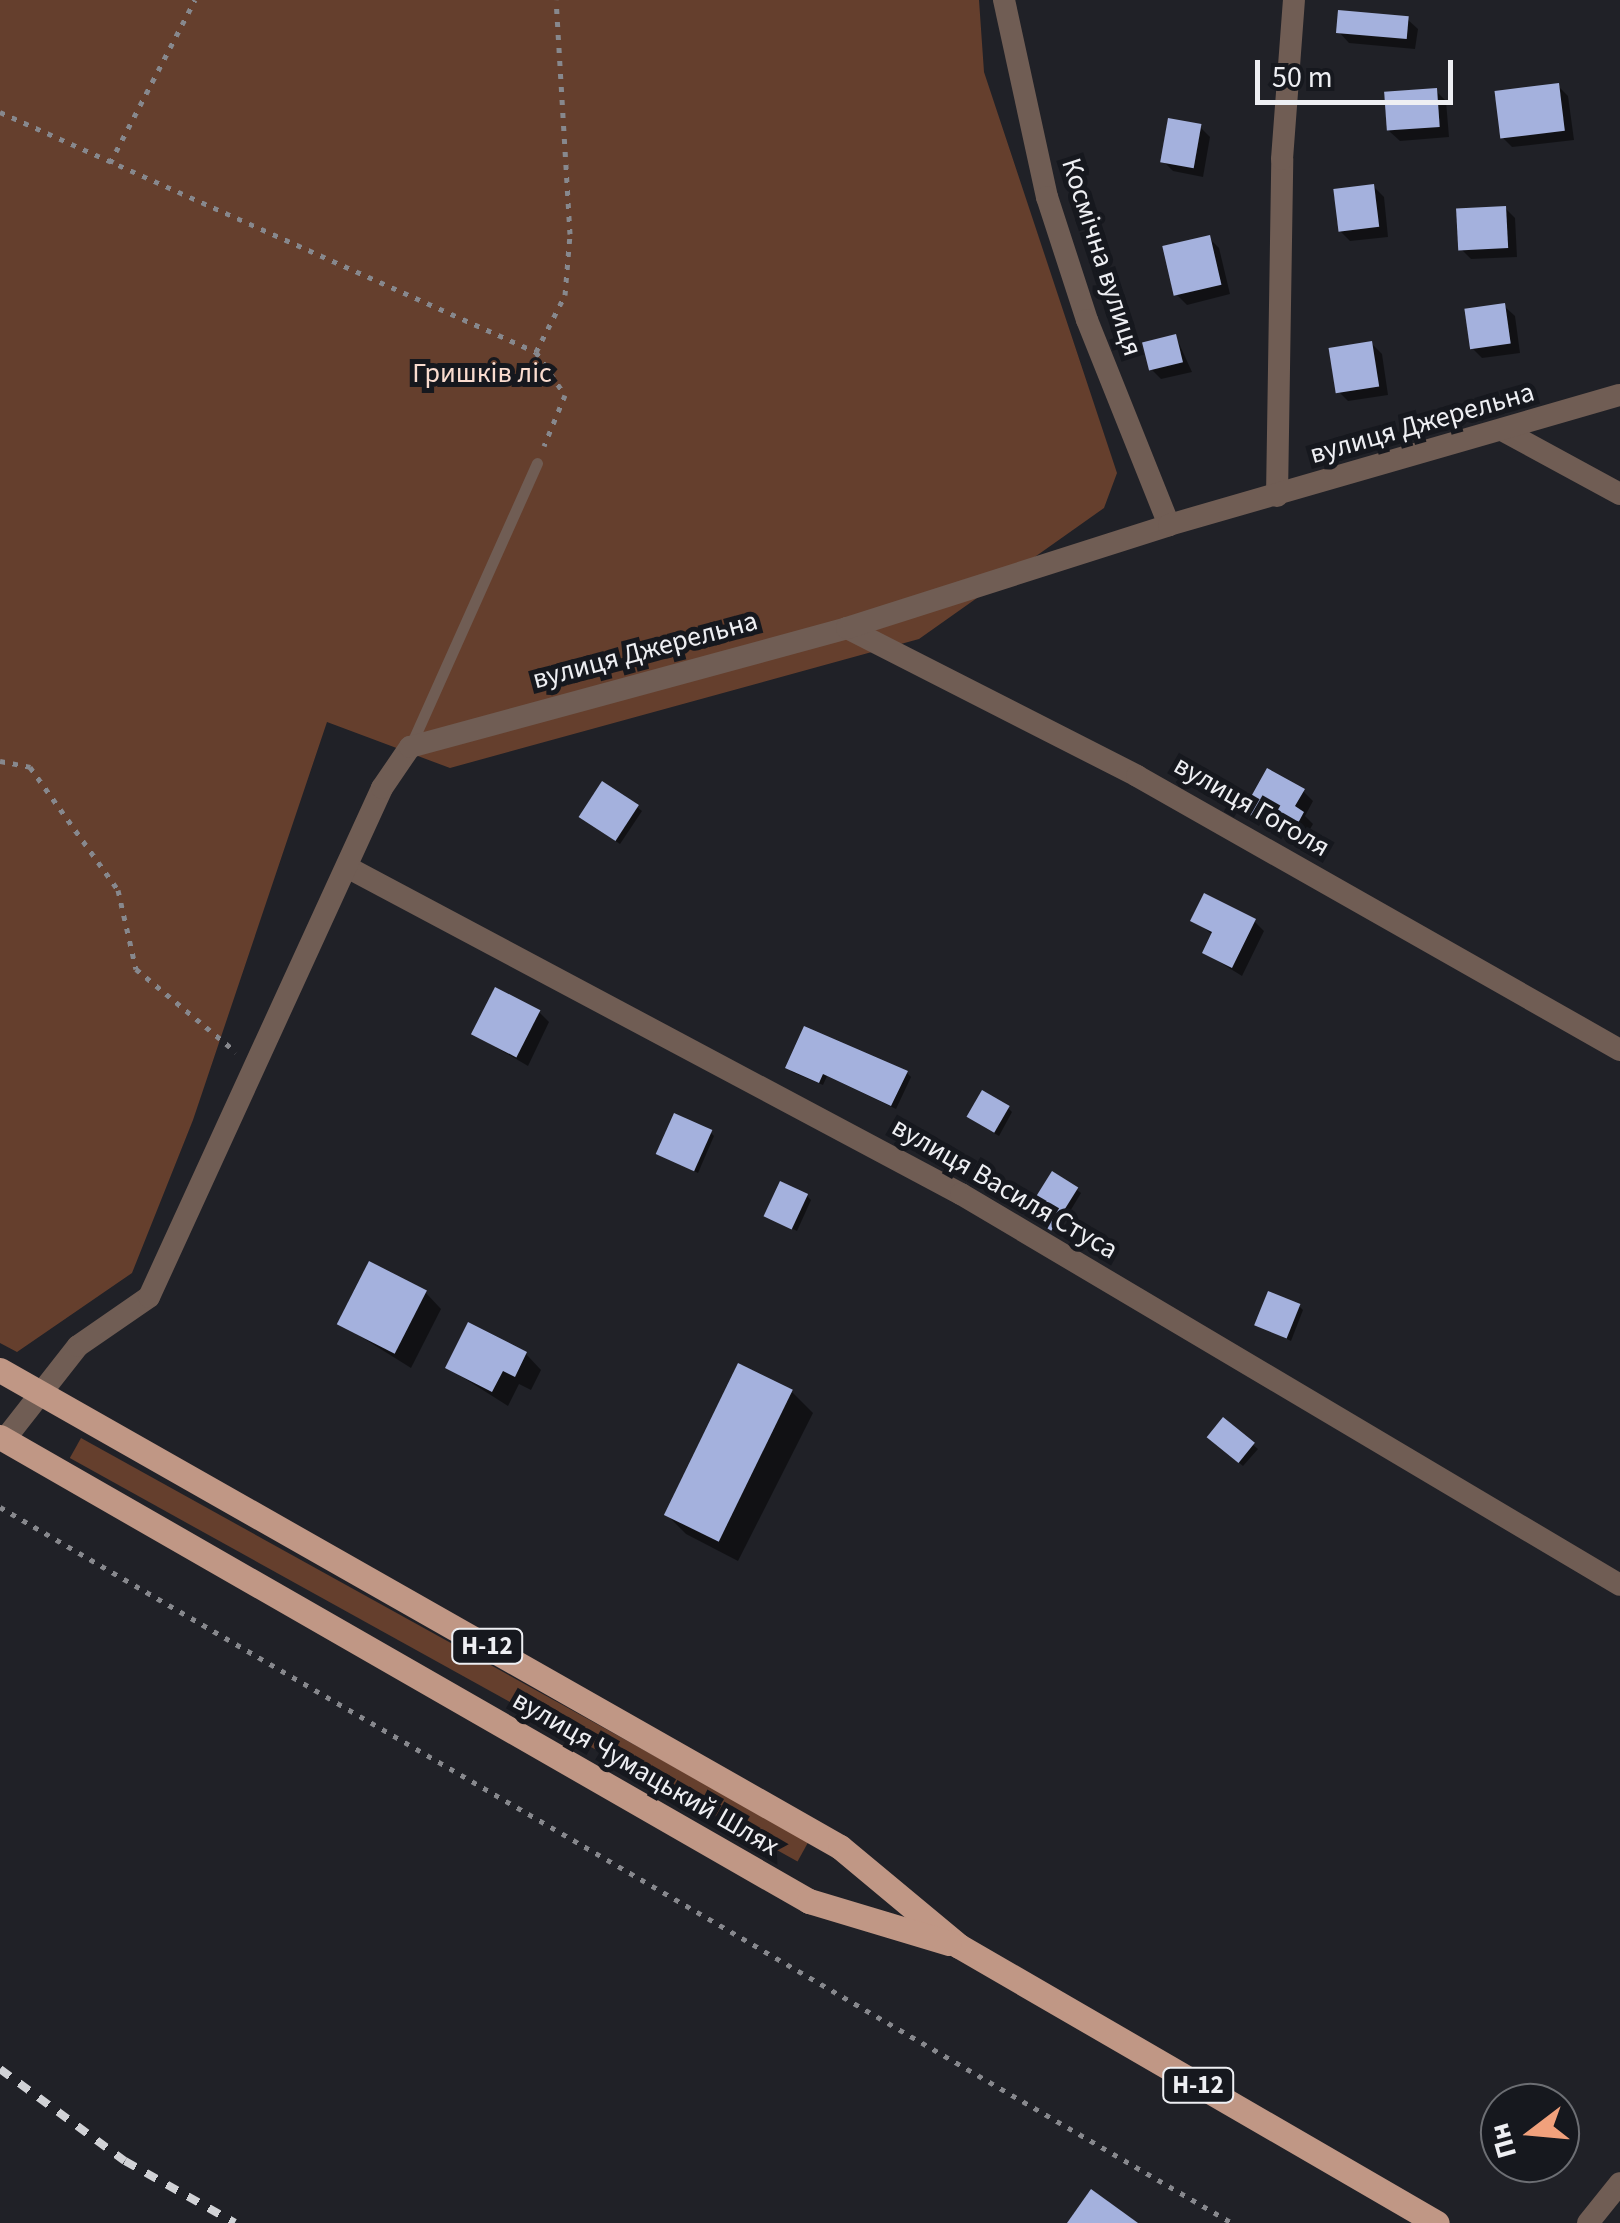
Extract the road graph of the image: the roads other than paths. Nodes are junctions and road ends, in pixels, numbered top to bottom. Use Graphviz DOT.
graph roads {
  1 [pos="1004,0"];
  2 [pos="1294,0"];
  3 [pos="1620,394"];
  4 [pos="1504,432"];
  5 [pos="537,463"];
  6 [pos="1620,494"];
  7 [pos="1277,496"];
  8 [pos="1169,526"];
  9 [pos="847,628"];
  10 [pos="410,746"];
  11 [pos="347,867"];
  12 [pos="1620,1050"];
  13 [pos="0,1370"];
  14 [pos="39,1392"];
  15 [pos="3,1438"];
  16 [pos="1620,1586"];
  17 [pos="959,1946"];
  18 [pos="1620,2183"];
  19 [pos="1438,2223"];
  20 [pos="1588,2223"];
  1 -- 8 [label="street, Космічна вулиця"];
  2 -- 7 [label="street"];
  3 -- 4 [label="street, вулиця Джерельна"];
  4 -- 6 [label="street"];
  4 -- 7 [label="street, вулиця Джерельна"];
  5 -- 10 [label="lane"];
  7 -- 8 [label="street, вулиця Джерельна"];
  8 -- 9 [label="street, вулиця Джерельна"];
  9 -- 10 [label="street, вулиця Джерельна"];
  9 -- 12 [label="street, вулиця Гоголя"];
  10 -- 11 [label="street"];
  11 -- 14 [label="street"];
  11 -- 16 [label="street, вулиця Василя Стуса"];
  13 -- 14 [label="main road, вулиця Чумацький Шлях / Н-12"];
  14 -- 15 [label="street, вулиця Чумацький Шлях"];
  14 -- 17 [label="main road, вулиця Чумацький Шлях / Н-12"];
  15 -- 17 [label="main road, вулиця Чумацький Шлях / Н-12"];
  17 -- 19 [label="main road, вулиця Чумацький Шлях / Н-12"];
  18 -- 20 [label="street"];
}
